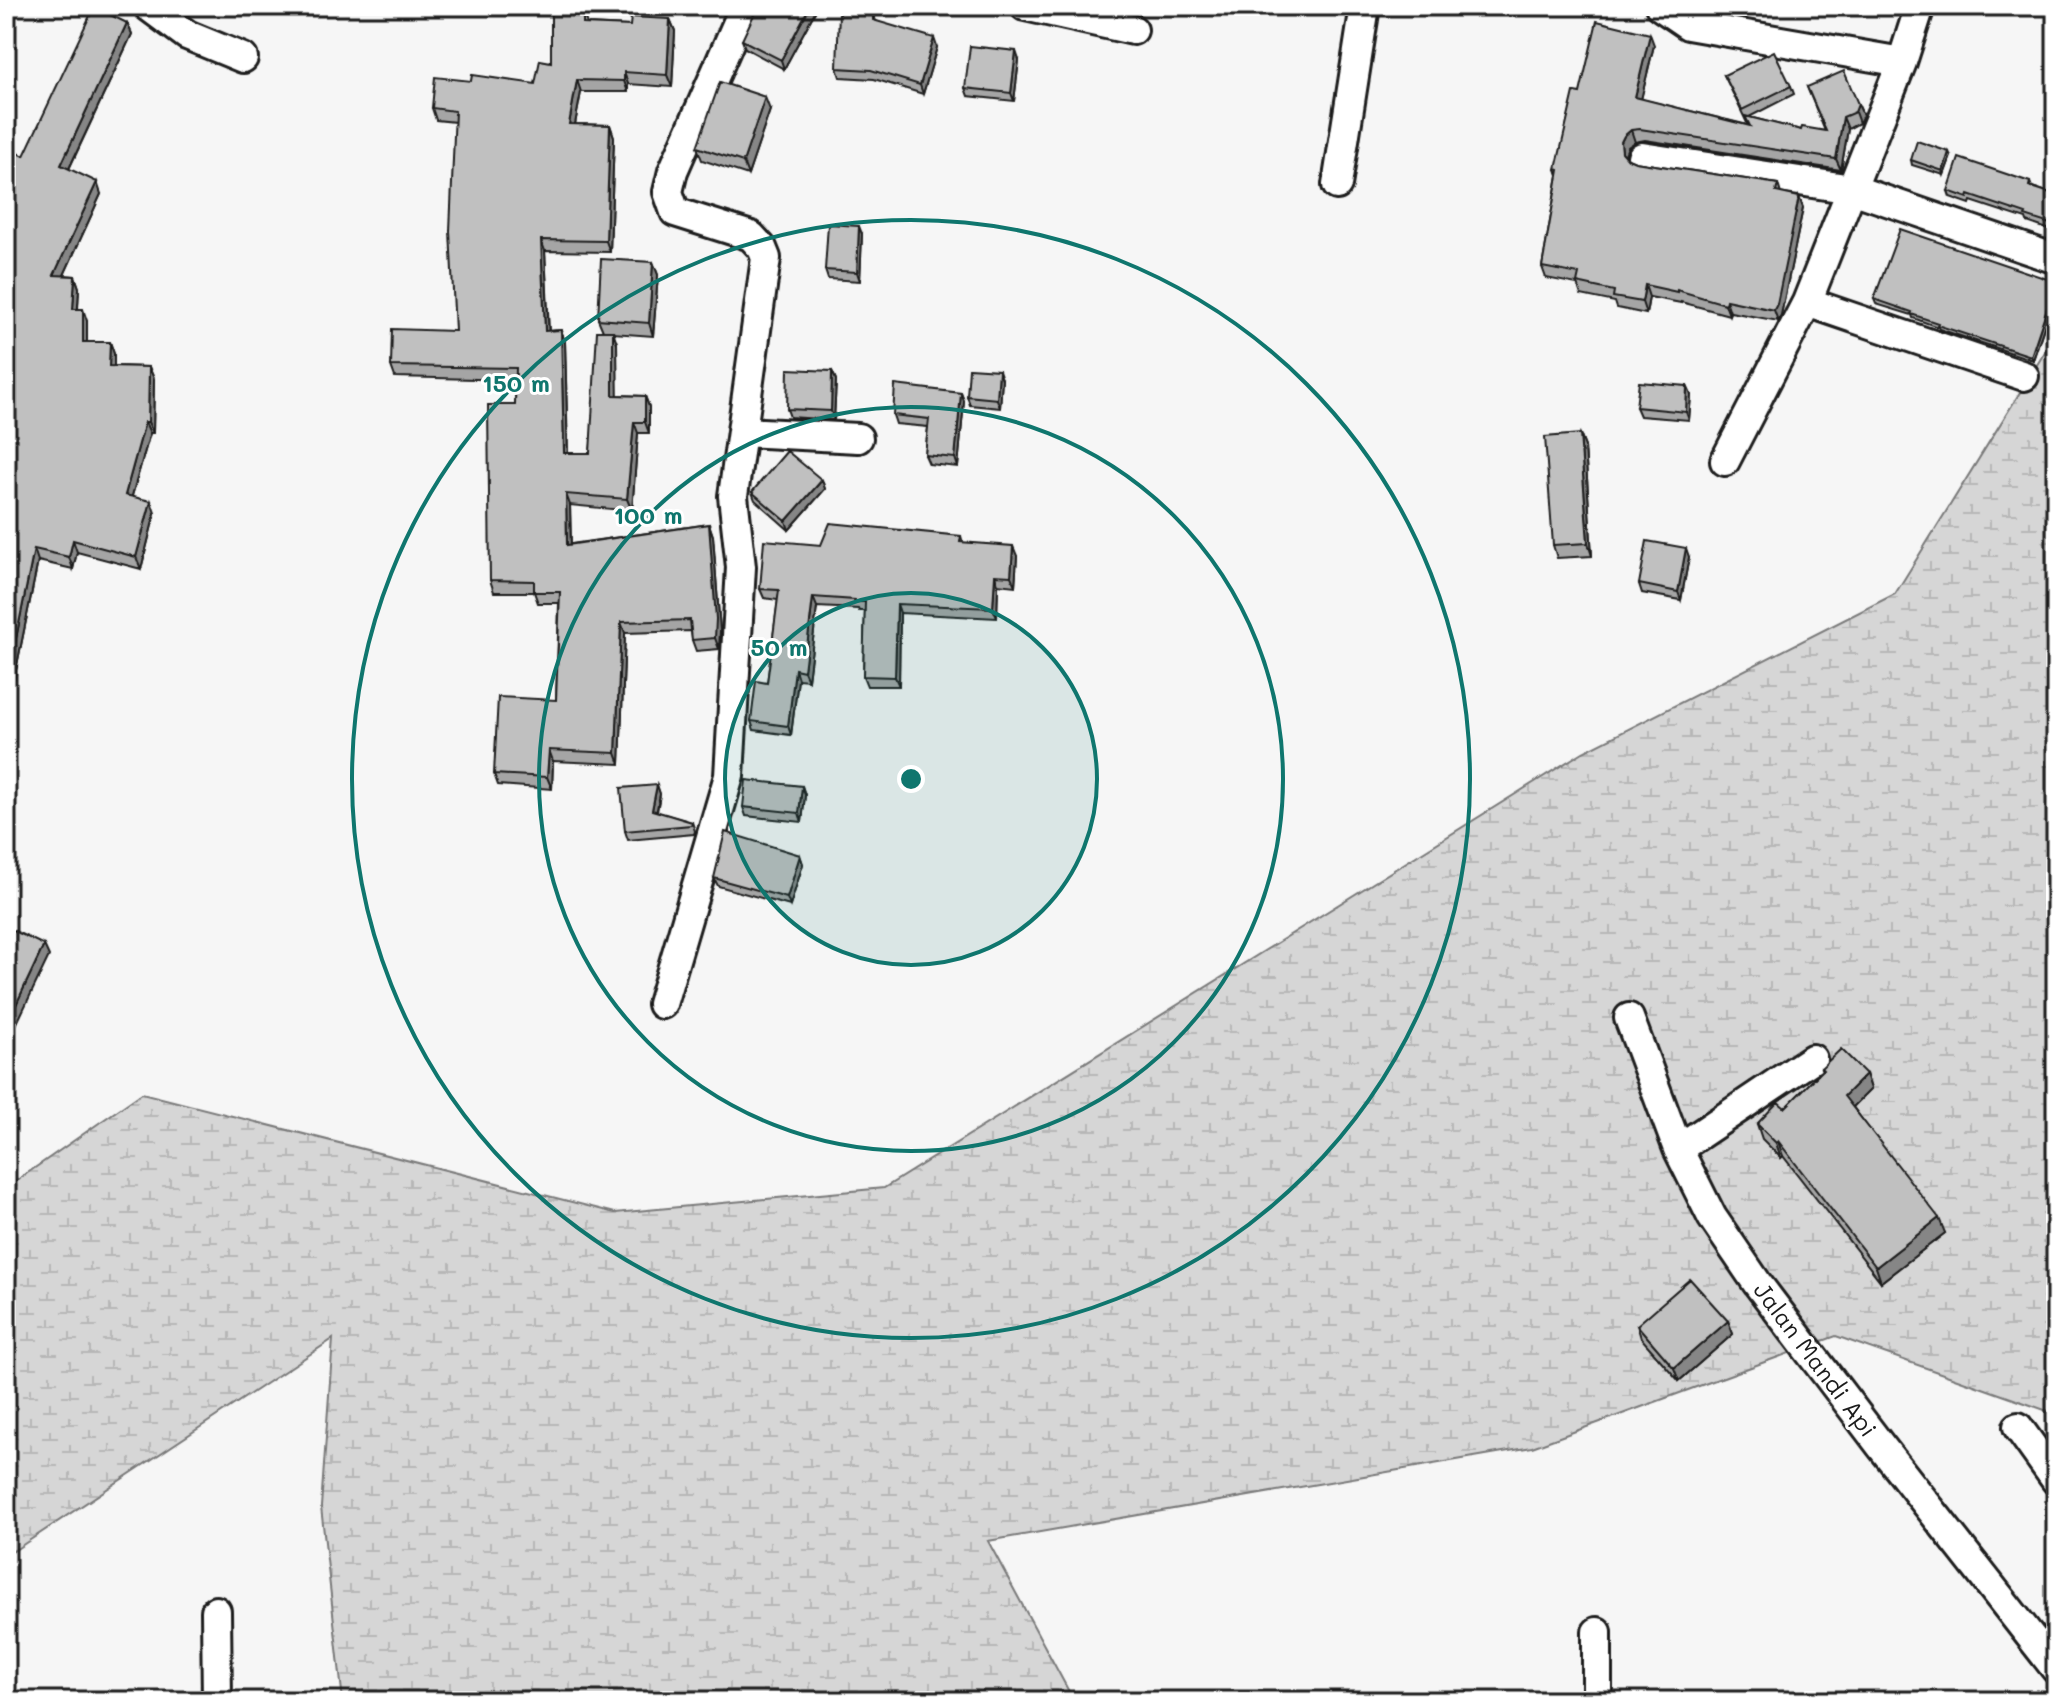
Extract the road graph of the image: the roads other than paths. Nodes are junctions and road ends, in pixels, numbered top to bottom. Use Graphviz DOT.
graph roads {
  1 [pos="148,6"];
  2 [pos="745,6"];
  3 [pos="1025,6"];
  4 [pos="1365,6"];
  5 [pos="1660,6"];
  6 [pos="1920,6"];
  7 [pos="1133,30"];
  8 [pos="243,58"];
  9 [pos="1902,62"];
  10 [pos="1642,157"];
  11 [pos="1337,185"];
  12 [pos="1852,189"];
  13 [pos="2056,259"];
  14 [pos="1807,302"];
  15 [pos="2024,376"];
  16 [pos="742,432"];
  17 [pos="858,438"];
  18 [pos="1725,461"];
  19 [pos="662,1004"];
  20 [pos="1629,1018"];
  21 [pos="1812,1059"];
  22 [pos="1678,1149"];
  23 [pos="2018,1427"];
  24 [pos="2056,1480"];
  25 [pos="216,1611"];
  26 [pos="1597,1632"];
  27 [pos="2056,1669"];
  28 [pos="217,1701"];
  29 [pos="1597,1701"];
  1 -- 8 [label="street"];
  2 -- 16 [label="street"];
  3 -- 7 [label="street"];
  4 -- 11 [label="street"];
  5 -- 9 [label="street"];
  6 -- 9 [label="street"];
  9 -- 12 [label="street"];
  10 -- 12 [label="street"];
  12 -- 13 [label="street"];
  12 -- 14 [label="street"];
  14 -- 15 [label="street"];
  14 -- 18 [label="street"];
  16 -- 17 [label="street"];
  16 -- 19 [label="street"];
  20 -- 22 [label="street, Jalan Mandi Api"];
  21 -- 22 [label="street"];
  22 -- 27 [label="street, Jalan Mandi Api"];
  23 -- 24 [label="street"];
  25 -- 28 [label="street"];
  26 -- 29 [label="street"];
}
